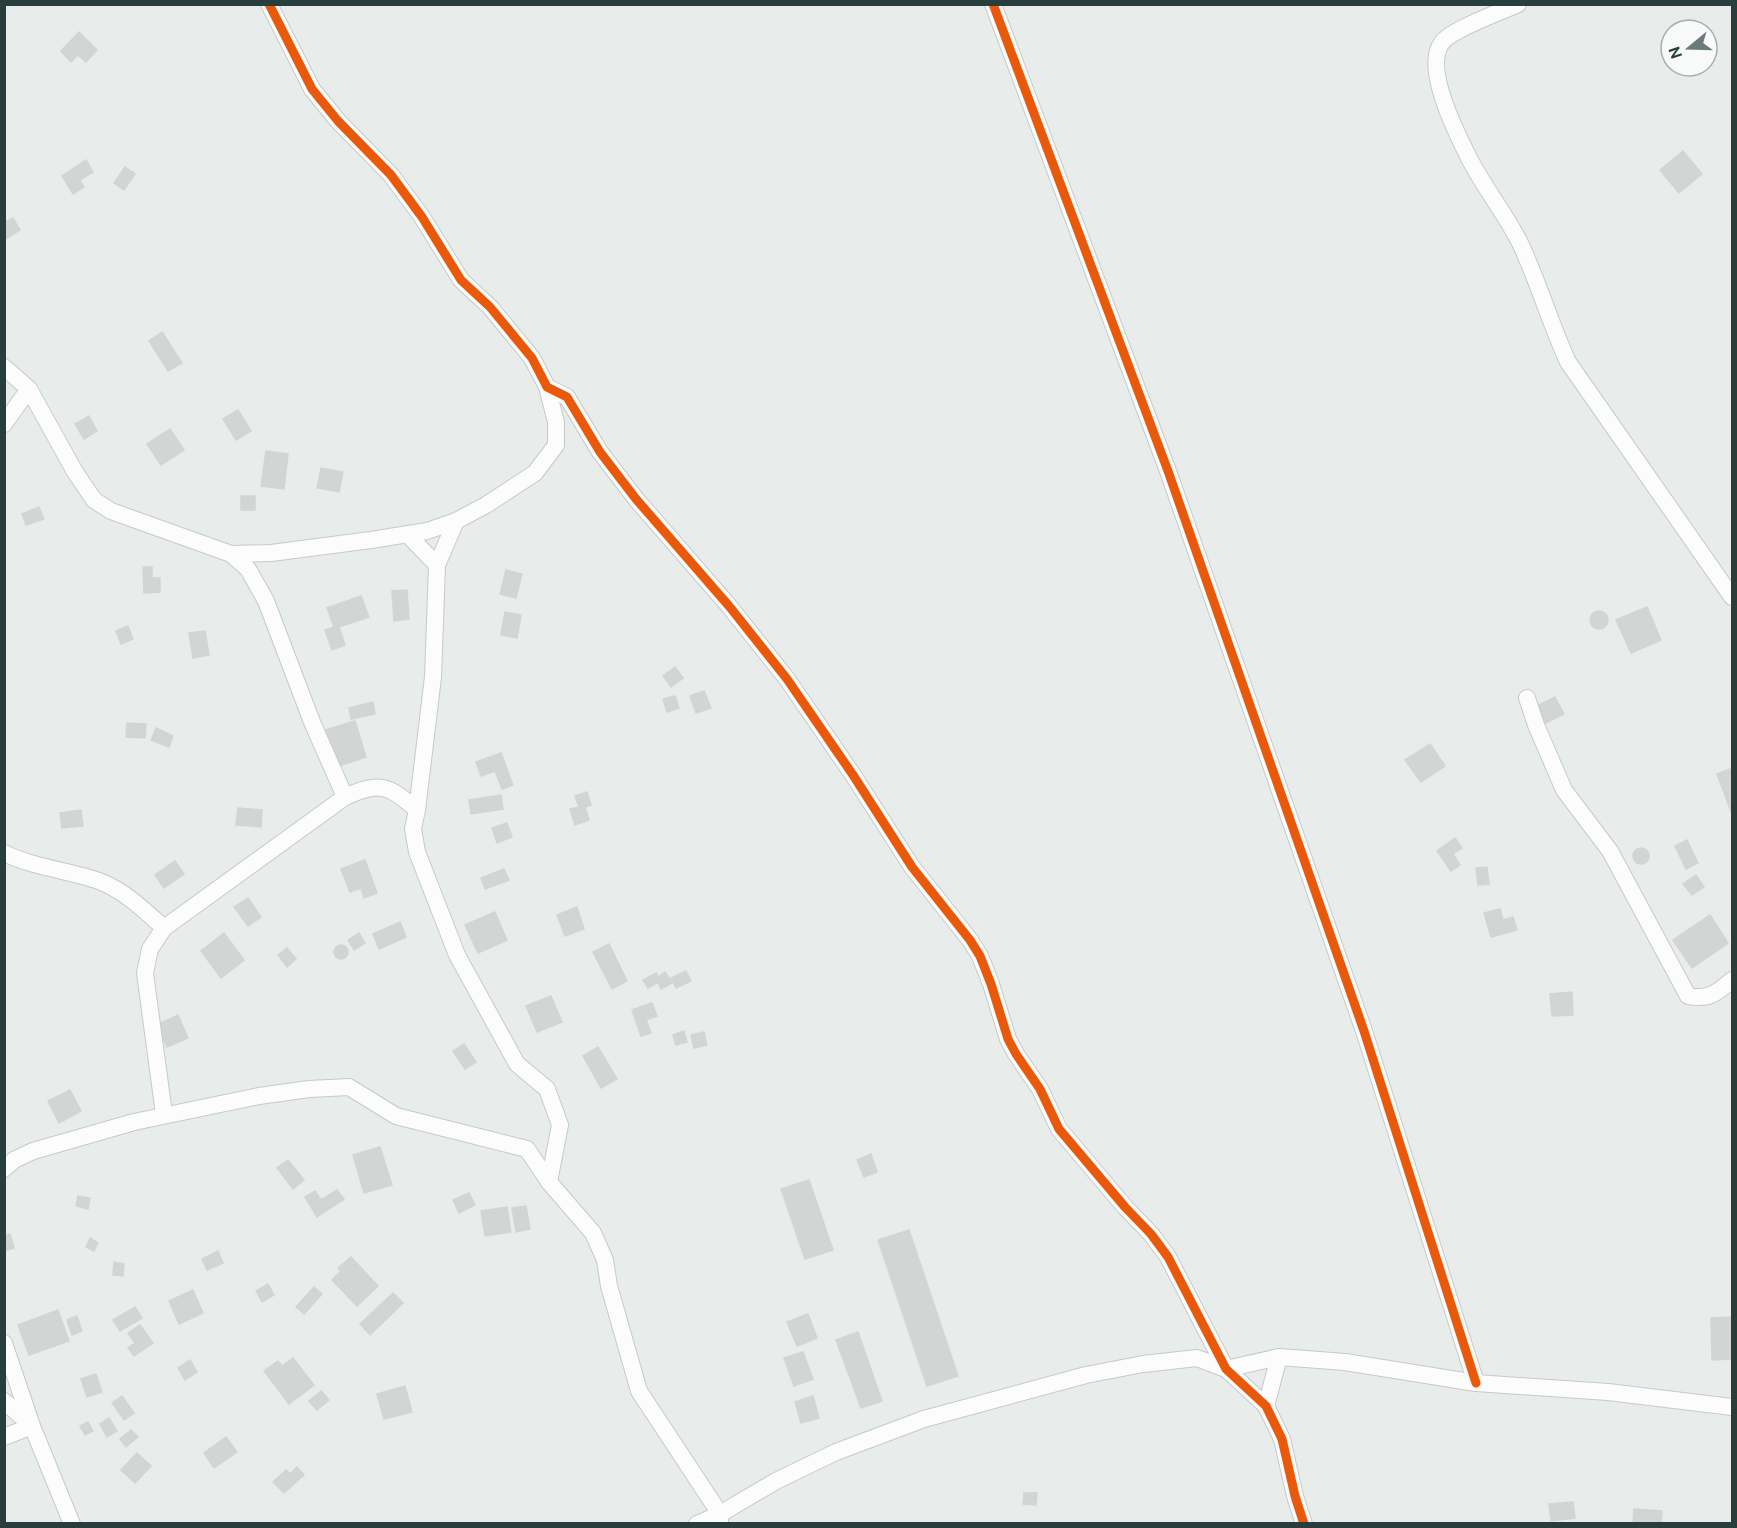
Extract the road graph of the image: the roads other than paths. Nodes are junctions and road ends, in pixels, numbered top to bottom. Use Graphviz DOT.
graph roads {
  1 [pos="269,4"];
  2 [pos="993,4"];
  3 [pos="1518,4"];
  4 [pos="4,367"];
  5 [pos="547,387"];
  6 [pos="29,389"];
  7 [pos="4,424"];
  8 [pos="456,521"];
  9 [pos="408,535"];
  10 [pos="231,554"];
  11 [pos="437,565"];
  12 [pos="1732,597"];
  13 [pos="1527,698"];
  14 [pos="345,797"];
  15 [pos="417,810"];
  16 [pos="4,853"];
  17 [pos="164,928"];
  18 [pos="1732,980"];
  19 [pos="164,1114"];
  20 [pos="4,1169"];
  21 [pos="549,1182"];
  22 [pos="4,1343"];
  23 [pos="1279,1357"];
  24 [pos="1226,1369"];
  25 [pos="1476,1383"];
  26 [pos="4,1401"];
  27 [pos="1266,1406"];
  28 [pos="1732,1407"];
  29 [pos="32,1426"];
  30 [pos="4,1437"];
  31 [pos="720,1519"];
  32 [pos="72,1524"];
  33 [pos="697,1524"];
  34 [pos="1304,1524"];
  1 -- 5 [label="street"];
  2 -- 25 [label="street"];
  3 -- 12 [label="street"];
  4 -- 6 [label="street"];
  5 -- 8 [label="street"];
  5 -- 24 [label="street"];
  6 -- 7 [label="street"];
  6 -- 10 [label="street"];
  8 -- 9 [label="street"];
  8 -- 11 [label="street"];
  9 -- 10 [label="street"];
  9 -- 11 [label="street"];
  10 -- 14 [label="street"];
  11 -- 15 [label="street"];
  13 -- 18 [label="street"];
  14 -- 15 [label="street"];
  14 -- 17 [label="street"];
  15 -- 21 [label="street"];
  16 -- 17 [label="street"];
  17 -- 19 [label="street"];
  19 -- 20 [label="street"];
  19 -- 21 [label="street"];
  21 -- 31 [label="street"];
  22 -- 29 [label="street"];
  23 -- 24 [label="street"];
  23 -- 25 [label="street"];
  23 -- 27 [label="street"];
  24 -- 27 [label="street"];
  24 -- 31 [label="street"];
  25 -- 28 [label="street"];
  26 -- 29 [label="street"];
  27 -- 34 [label="street"];
  29 -- 30 [label="street"];
  29 -- 32 [label="street"];
  31 -- 33 [label="street"];
}
